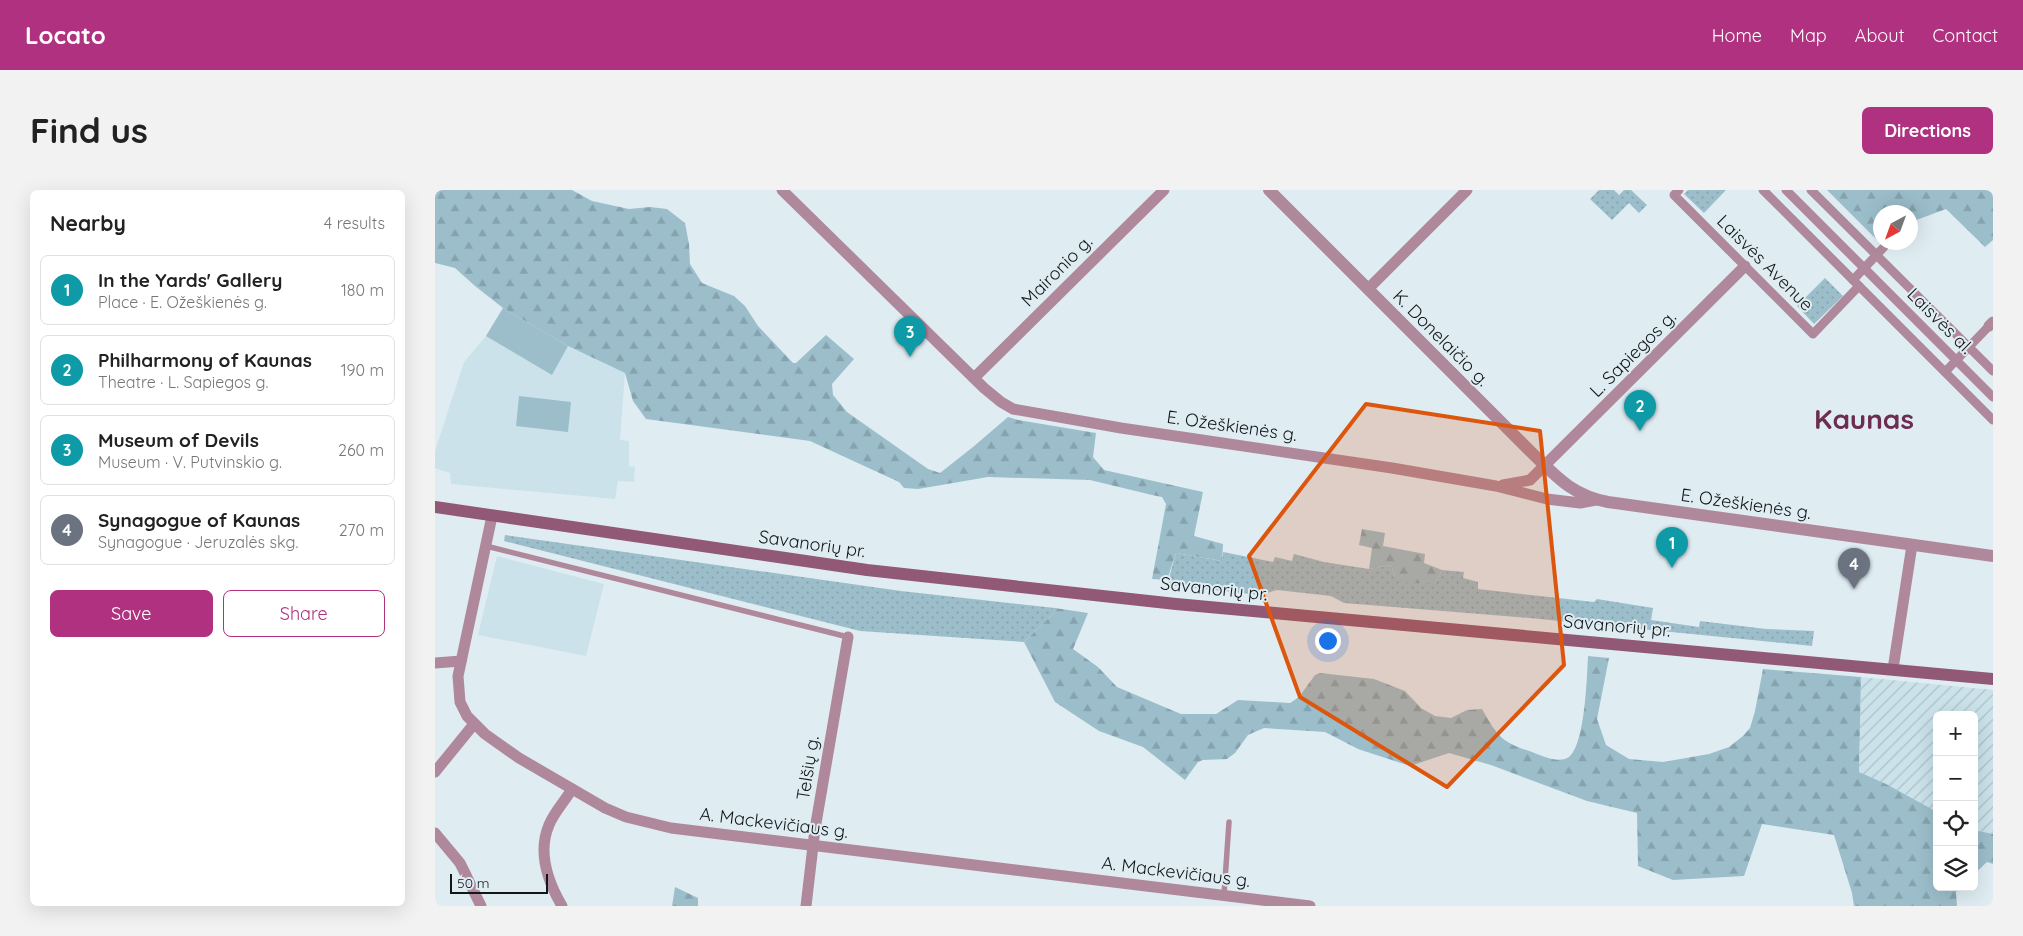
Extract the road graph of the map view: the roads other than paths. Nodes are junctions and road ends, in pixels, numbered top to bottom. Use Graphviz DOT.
graph roads {
  1 [pos="782,190"];
  2 [pos="1164,190"];
  3 [pos="1269,190"];
  4 [pos="1467,190"];
  5 [pos="1679,190"];
  6 [pos="1763,190"];
  7 [pos="1786,190"];
  8 [pos="1811,190"];
  9 [pos="1881,250"];
  10 [pos="1877,255"];
  11 [pos="1745,266"];
  12 [pos="1864,268"];
  13 [pos="1856,283"];
  14 [pos="1368,289"];
  15 [pos="1991,324"];
  16 [pos="1969,347"];
  17 [pos="1957,360"];
  18 [pos="1993,371"];
  19 [pos="1945,372"];
  20 [pos="974,378"];
  21 [pos="1993,397"];
  22 [pos="1993,420"];
  23 [pos="1545,466"];
  24 [pos="1496,486"];
  25 [pos="1596,500"];
  26 [pos="435,507"];
  27 [pos="492,516"];
  28 [pos="1912,545"];
  29 [pos="486,546"];
  30 [pos="1993,556"];
  31 [pos="848,636"];
  32 [pos="461,661"];
  33 [pos="435,663"];
  34 [pos="1893,669"];
  35 [pos="1993,679"];
  36 [pos="474,724"];
  37 [pos="435,772"];
  38 [pos="572,789"];
  39 [pos="1229,822"];
  40 [pos="435,833"];
  41 [pos="813,845"];
  42 [pos="1223,901"];
  43 [pos="481,906"];
  44 [pos="562,906"];
  45 [pos="806,906"];
  46 [pos="1310,906"];
  1 -- 20 [label="street, E. Ožeškienės g."];
  2 -- 20 [label="street, Maironio g."];
  3 -- 14 [label="street, K. Donelaičio g."];
  4 -- 14 [label="street"];
  5 -- 11 [label="street, Laisvės Avenue"];
  6 -- 13 [label="street"];
  7 -- 12 [label="street, Laisvės al."];
  8 -- 10 [label="street"];
  9 -- 10 [label="street"];
  10 -- 12 [label="street"];
  10 -- 16 [label="street"];
  11 -- 13 [label="street, Laisvės Avenue"];
  11 -- 23 [label="street, L. Sapiegos g."];
  12 -- 13 [label="street"];
  12 -- 17 [label="street, Laisvės al."];
  13 -- 19 [label="street"];
  14 -- 23 [label="street, K. Donelaičio g."];
  15 -- 16 [label="street"];
  16 -- 17 [label="street"];
  16 -- 18 [label="street"];
  17 -- 19 [label="street"];
  17 -- 21 [label="street, Laisvės al."];
  19 -- 22 [label="street"];
  20 -- 24 [label="street, E. Ožeškienės g."];
  23 -- 24 [label="street, E. Ožeškienės g."];
  23 -- 25 [label="street, K. Donelaičio g."];
  24 -- 25 [label="street, E. Ožeškienės g."];
  25 -- 28 [label="street, E. Ožeškienės g."];
  26 -- 27 [label="main road, Savanorių pr."];
  27 -- 29 [label="street, A. Mackevičiaus g."];
  27 -- 34 [label="main road, Savanorių pr."];
  28 -- 30 [label="street, E. Ožeškienės g."];
  28 -- 34 [label="street"];
  29 -- 31 [label="lane"];
  29 -- 32 [label="street, A. Mackevičiaus g."];
  31 -- 41 [label="street, Telšių g."];
  32 -- 33 [label="street"];
  32 -- 36 [label="street, A. Mackevičiaus g."];
  34 -- 35 [label="main road, Savanorių pr."];
  36 -- 37 [label="street"];
  36 -- 38 [label="street, A. Mackevičiaus g."];
  38 -- 41 [label="street, A. Mackevičiaus g."];
  38 -- 44 [label="street"];
  39 -- 42 [label="lane"];
  40 -- 43 [label="street"];
  41 -- 42 [label="street, A. Mackevičiaus g."];
  41 -- 45 [label="street, Telšių g."];
  42 -- 46 [label="street, A. Mackevičiaus g."];
}
